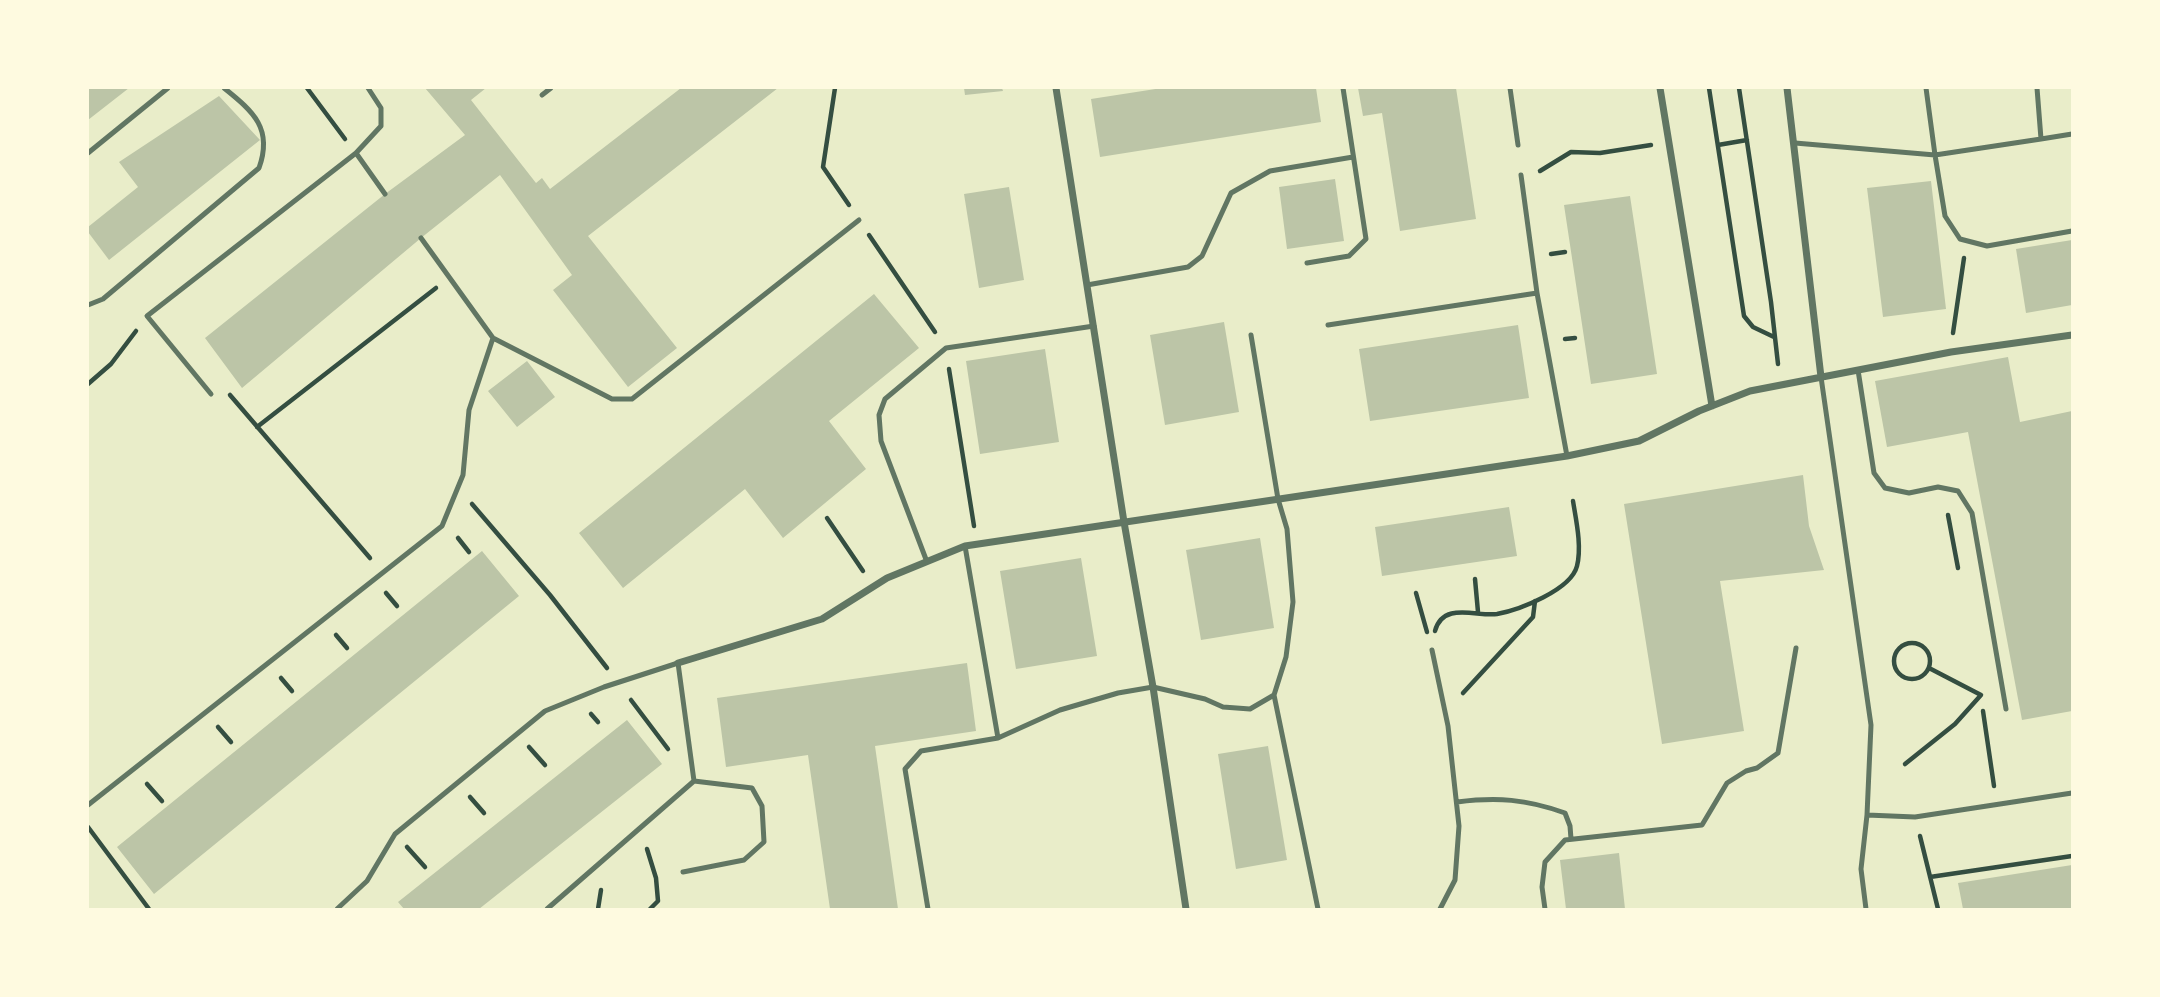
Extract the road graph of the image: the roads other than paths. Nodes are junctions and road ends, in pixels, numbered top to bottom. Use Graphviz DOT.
graph roads {
  1 [pos="168,88"];
  2 [pos="224,88"];
  3 [pos="368,88"];
  4 [pos="551,88"];
  5 [pos="1056,88"];
  6 [pos="1343,88"];
  7 [pos="1510,88"];
  8 [pos="1660,88"];
  9 [pos="1787,88"];
  10 [pos="1926,88"];
  11 [pos="2037,88"];
  12 [pos="542,95"];
  13 [pos="2073,134"];
  14 [pos="2041,139"];
  15 [pos="1795,143"];
  16 [pos="1518,145"];
  17 [pos="88,153"];
  18 [pos="356,153"];
  19 [pos="1935,155"];
  20 [pos="1353,157"];
  21 [pos="1521,175"];
  22 [pos="385,194"];
  23 [pos="859,220"];
  24 [pos="2073,231"];
  25 [pos="421,238"];
  26 [pos="1307,263"];
  27 [pos="1087,285"];
  28 [pos="1537,293"];
  29 [pos="88,305"];
  30 [pos="1328,325"];
  31 [pos="1094,326"];
  32 [pos="1251,335"];
  33 [pos="2073,335"];
  34 [pos="493,338"];
  35 [pos="1858,370"];
  36 [pos="1821,377"];
  37 [pos="211,394"];
  38 [pos="1712,406"];
  39 [pos="1567,456"];
  40 [pos="1278,499"];
  41 [pos="1124,522"];
  42 [pos="965,546"];
  43 [pos="927,562"];
  44 [pos="1796,648"];
  45 [pos="1432,650"];
  46 [pos="678,663"];
  47 [pos="1153,687"];
  48 [pos="1274,695"];
  49 [pos="2006,709"];
  50 [pos="998,738"];
  51 [pos="694,780"];
  52 [pos="2073,793"];
  53 [pos="1457,802"];
  54 [pos="88,805"];
  55 [pos="1867,816"];
  56 [pos="1571,839"];
  57 [pos="683,873"];
  58 [pos="337,909"];
  59 [pos="547,909"];
  60 [pos="928,909"];
  61 [pos="1186,909"];
  62 [pos="1318,909"];
  63 [pos="1440,909"];
  64 [pos="1545,909"];
  65 [pos="1866,909"];
  1 -- 17 [label="lane"];
  2 -- 29 [label="lane"];
  3 -- 18 [label="lane"];
  4 -- 12 [label="lane"];
  5 -- 27 [label="street"];
  6 -- 20 [label="lane"];
  7 -- 16 [label="lane"];
  8 -- 38 [label="street"];
  9 -- 15 [label="street"];
  10 -- 19 [label="lane"];
  11 -- 14 [label="lane"];
  13 -- 14 [label="lane"];
  14 -- 19 [label="lane"];
  15 -- 19 [label="lane"];
  15 -- 36 [label="street"];
  18 -- 22 [label="lane"];
  18 -- 37 [label="lane"];
  19 -- 24 [label="lane"];
  20 -- 26 [label="lane"];
  20 -- 27 [label="lane"];
  21 -- 28 [label="lane"];
  23 -- 34 [label="lane"];
  25 -- 34 [label="lane"];
  27 -- 31 [label="street"];
  28 -- 30 [label="lane"];
  28 -- 39 [label="lane"];
  31 -- 41 [label="street"];
  31 -- 43 [label="lane"];
  32 -- 40 [label="lane"];
  33 -- 35 [label="street"];
  34 -- 54 [label="lane"];
  35 -- 36 [label="street"];
  35 -- 49 [label="lane"];
  36 -- 38 [label="street"];
  36 -- 55 [label="lane"];
  38 -- 39 [label="street"];
  39 -- 40 [label="street"];
  40 -- 41 [label="street"];
  40 -- 48 [label="lane"];
  41 -- 42 [label="street"];
  41 -- 47 [label="street"];
  42 -- 43 [label="street"];
  42 -- 50 [label="lane"];
  43 -- 46 [label="street"];
  44 -- 56 [label="lane"];
  45 -- 53 [label="lane"];
  46 -- 51 [label="lane"];
  46 -- 58 [label="lane"];
  47 -- 48 [label="lane"];
  47 -- 50 [label="lane"];
  47 -- 61 [label="street"];
  48 -- 62 [label="lane"];
  50 -- 60 [label="lane"];
  51 -- 57 [label="lane"];
  51 -- 59 [label="lane"];
  52 -- 55 [label="lane"];
  53 -- 56 [label="lane"];
  53 -- 63 [label="lane"];
  55 -- 65 [label="lane"];
  56 -- 64 [label="lane"];
}
